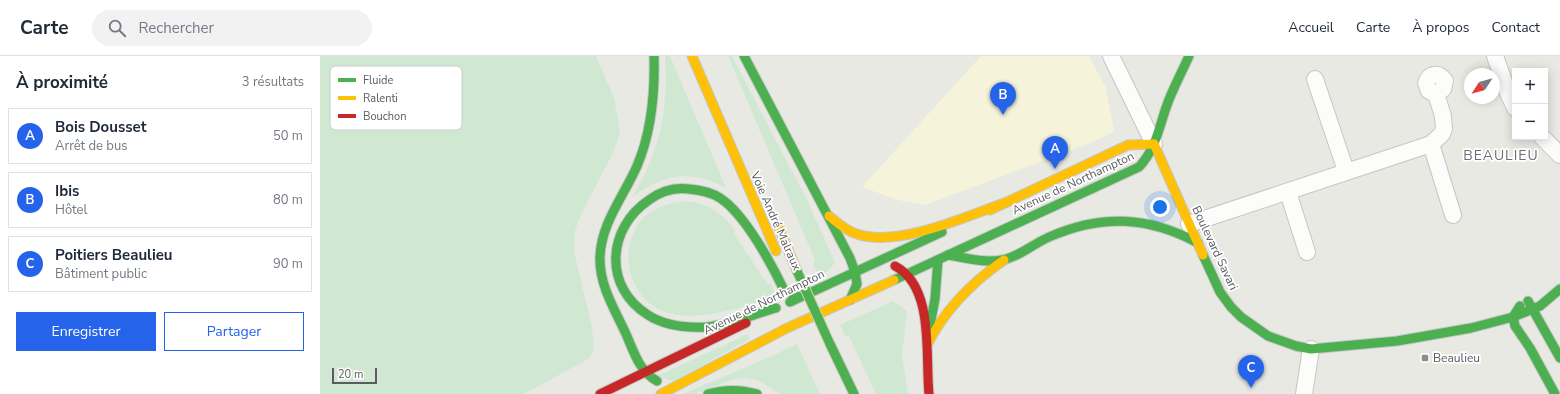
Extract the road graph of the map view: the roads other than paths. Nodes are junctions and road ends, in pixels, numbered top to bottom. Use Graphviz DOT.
graph roads {
  1 [pos="654,56"];
  2 [pos="692,56"];
  3 [pos="744,56"];
  4 [pos="1111,56"];
  5 [pos="1189,56"];
  6 [pos="1496,56"];
  7 [pos="1315,79"];
  8 [pos="1436,94"];
  9 [pos="1513,104"];
  10 [pos="1545,140"];
  11 [pos="1154,144"];
  12 [pos="1431,144"];
  13 [pos="1560,155"];
  14 [pos="1346,171"];
  15 [pos="1288,192"];
  16 [pos="1007,202"];
  17 [pos="825,212"];
  18 [pos="1453,215"];
  19 [pos="776,222"];
  20 [pos="1189,224"];
  21 [pos="1198,244"];
  22 [pos="1308,252"];
  23 [pos="948,255"];
  24 [pos="779,258"];
  25 [pos="884,258"];
  26 [pos="938,260"];
  27 [pos="1004,260"];
  28 [pos="855,272"];
  29 [pos="907,274"];
  30 [pos="1560,281"];
  31 [pos="1560,289"];
  32 [pos="850,300"];
  33 [pos="1525,302"];
  34 [pos="776,308"];
  35 [pos="1532,310"];
  36 [pos="1514,322"];
  37 [pos="810,328"];
  38 [pos="1398,341"];
  39 [pos="927,343"];
  40 [pos="1311,349"];
  41 [pos="1560,358"];
  42 [pos="646,373"];
  43 [pos="673,388"];
  44 [pos="600,394"];
  45 [pos="661,394"];
  46 [pos="708,394"];
  47 [pos="757,394"];
  48 [pos="854,394"];
  49 [pos="929,394"];
  50 [pos="1304,394"];
  51 [pos="1555,394"];
  1 -- 42 [label="street"];
  2 -- 24 [label="street, Voie André Malraux"];
  3 -- 17 [label="street"];
  4 -- 11 [label="street"];
  5 -- 11 [label="street"];
  6 -- 9 [label="street"];
  7 -- 14 [label="street"];
  8 -- 12 [label="street"];
  10 -- 13 [label="street"];
  11 -- 16 [label="street, Avenue de Northampton"];
  11 -- 20 [label="street, Boulevard Savari"];
  11 -- 23 [label="street, Avenue de Northampton"];
  12 -- 14 [label="street"];
  12 -- 18 [label="street"];
  14 -- 15 [label="street"];
  15 -- 20 [label="street"];
  15 -- 22 [label="street"];
  16 -- 17 [label="street"];
  16 -- 25 [label="street, Avenue de Northampton"];
  17 -- 28 [label="street"];
  19 -- 48 [label="street, Voie André Malraux, bridge"];
  20 -- 21 [label="street, Boulevard Savari"];
  21 -- 27 [label="street"];
  21 -- 40 [label="street, Boulevard Savari"];
  23 -- 26 [label="street, Avenue de Northampton"];
  23 -- 27 [label="street"];
  25 -- 28 [label="street, Avenue de Northampton"];
  25 -- 29 [label="street"];
  26 -- 29 [label="street, Avenue de Northampton"];
  26 -- 39 [label="street"];
  27 -- 39 [label="street"];
  28 -- 32 [label="street"];
  28 -- 34 [label="street, Avenue de Northampton"];
  29 -- 32 [label="street, Avenue de Northampton"];
  29 -- 39 [label="street"];
  30 -- 33 [label="street, Boulevard Savari"];
  31 -- 35 [label="street, Boulevard Savari"];
  32 -- 43 [label="street, Avenue de Northampton"];
  33 -- 35 [label="street"];
  33 -- 36 [label="street"];
  33 -- 38 [label="street, Boulevard Savari"];
  34 -- 37 [label="street"];
  34 -- 42 [label="street, Avenue de Northampton"];
  35 -- 36 [label="street, Boulevard Savari"];
  35 -- 41 [label="street"];
  36 -- 38 [label="street, Boulevard Savari"];
  36 -- 51 [label="street"];
  38 -- 40 [label="street, Boulevard Savari"];
  39 -- 49 [label="street"];
  40 -- 50 [label="street"];
  42 -- 43 [label="street"];
  42 -- 44 [label="street, Avenue de Northampton"];
  43 -- 45 [label="street, Avenue de Northampton"];
  46 -- 47 [label="street"];
}
